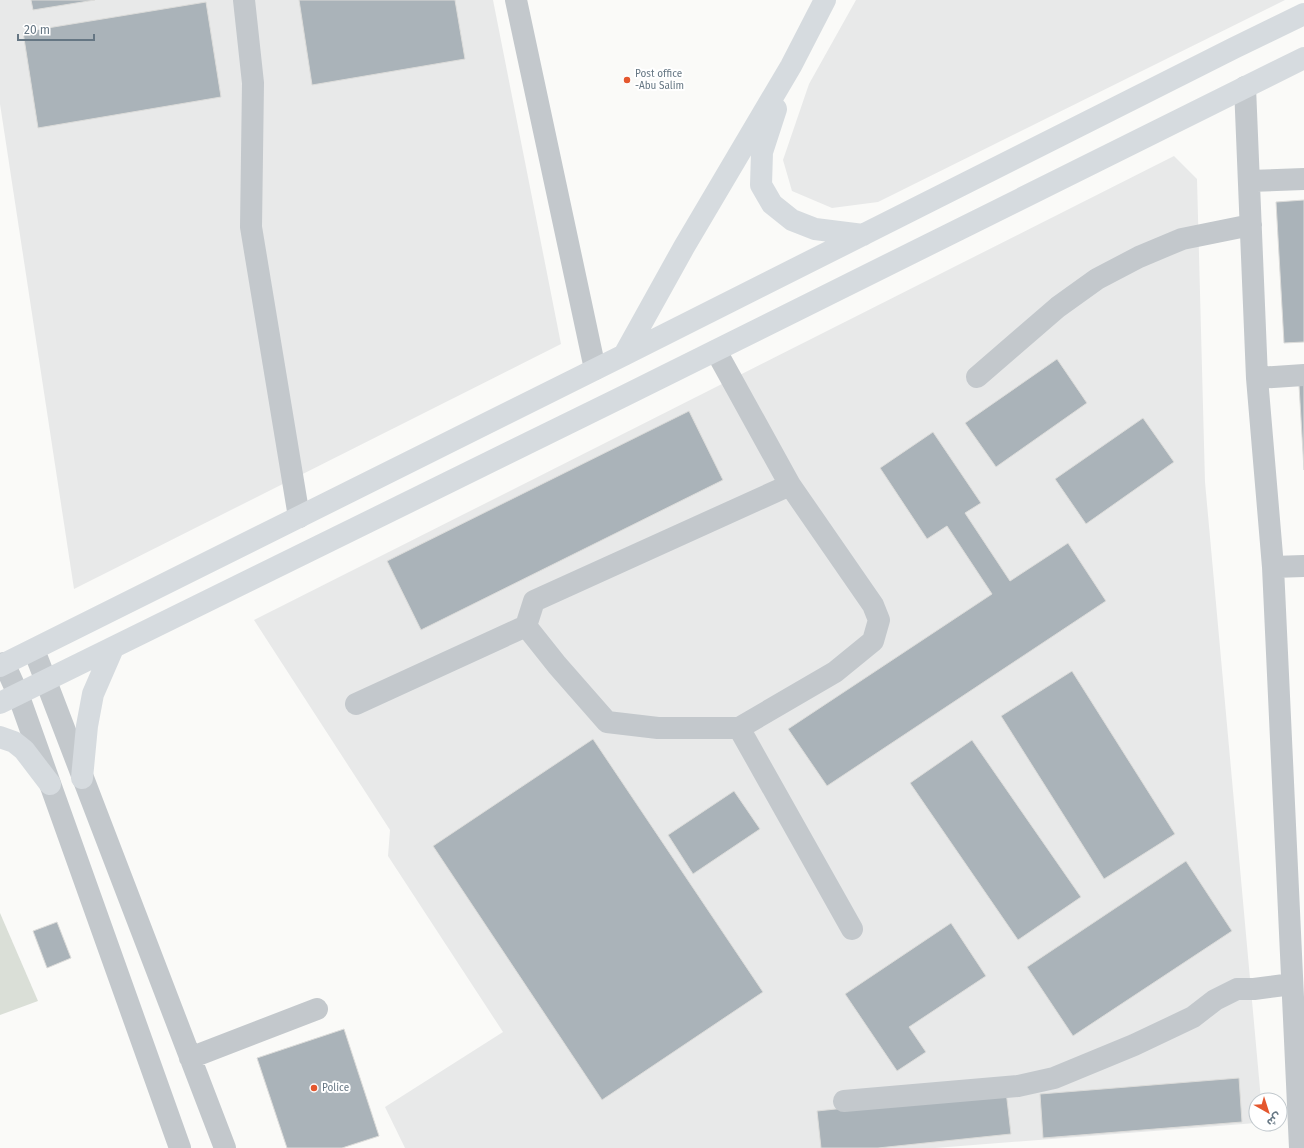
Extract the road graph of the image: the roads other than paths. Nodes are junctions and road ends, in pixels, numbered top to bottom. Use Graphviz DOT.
graph roads {
  1 [pos="244,0"];
  2 [pos="516,0"];
  3 [pos="825,0"];
  4 [pos="1304,14"];
  5 [pos="1304,58"];
  6 [pos="791,66"];
  7 [pos="1245,87"];
  8 [pos="1304,179"];
  9 [pos="1249,181"];
  10 [pos="1251,225"];
  11 [pos="863,235"];
  12 [pos="716,351"];
  13 [pos="624,355"];
  14 [pos="595,369"];
  15 [pos="1304,375"];
  16 [pos="977,377"];
  17 [pos="1257,378"];
  18 [pos="790,485"];
  19 [pos="299,517"];
  20 [pos="1304,566"];
  21 [pos="1272,567"];
  22 [pos="526,626"];
  23 [pos="113,648"];
  24 [pos="34,650"];
  25 [pos="2,665"];
  26 [pos="46,681"];
  27 [pos="9,698"];
  28 [pos="356,704"];
  29 [pos="739,728"];
  30 [pos="0,737"];
  31 [pos="82,778"];
  32 [pos="50,784"];
  33 [pos="852,928"];
  34 [pos="1296,979"];
  35 [pos="317,1009"];
  36 [pos="190,1058"];
  37 [pos="844,1101"];
  38 [pos="180,1148"];
  39 [pos="225,1148"];
  40 [pos="1300,1148"];
  1 -- 19 [label="street"];
  2 -- 14 [label="street"];
  3 -- 6 [label="main road"];
  4 -- 11 [label="main road"];
  5 -- 7 [label="main road"];
  6 -- 11 [label="main road"];
  6 -- 13 [label="main road"];
  7 -- 9 [label="street"];
  7 -- 12 [label="main road"];
  8 -- 9 [label="street"];
  9 -- 10 [label="street"];
  10 -- 16 [label="street"];
  10 -- 17 [label="street"];
  11 -- 13 [label="main road"];
  12 -- 18 [label="street"];
  12 -- 23 [label="main road"];
  13 -- 14 [label="main road"];
  14 -- 19 [label="main road"];
  15 -- 17 [label="street"];
  17 -- 21 [label="street"];
  18 -- 22 [label="street"];
  18 -- 29 [label="street"];
  19 -- 24 [label="main road"];
  20 -- 21 [label="street"];
  21 -- 34 [label="street"];
  22 -- 28 [label="street"];
  22 -- 29 [label="street"];
  23 -- 26 [label="main road"];
  23 -- 31 [label="main road"];
  24 -- 25 [label="main road"];
  24 -- 26 [label="street"];
  25 -- 27 [label="street"];
  26 -- 27 [label="main road"];
  26 -- 31 [label="street"];
  27 -- 32 [label="street"];
  29 -- 33 [label="street"];
  30 -- 32 [label="main road"];
  31 -- 36 [label="street"];
  32 -- 38 [label="street"];
  34 -- 37 [label="street"];
  34 -- 40 [label="street"];
  35 -- 36 [label="street"];
  36 -- 39 [label="street"];
}
